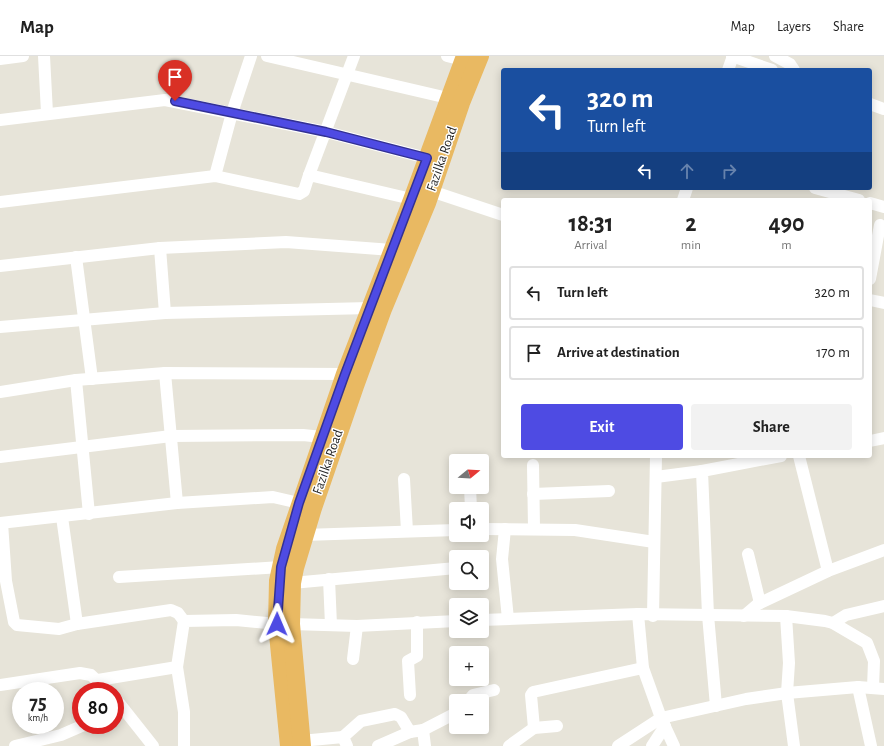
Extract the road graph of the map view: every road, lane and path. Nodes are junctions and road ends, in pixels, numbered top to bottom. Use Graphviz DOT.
graph roads {
  1 [pos="23,56"];
  2 [pos="44,56"];
  3 [pos="251,56"];
  4 [pos="267,56"];
  5 [pos="354,56"];
  6 [pos="732,56"];
  7 [pos="776,56"];
  8 [pos="464,57"];
  9 [pos="0,59"];
  10 [pos="792,63"];
  11 [pos="729,68"];
  12 [pos="766,68"];
  13 [pos="347,74"];
  14 [pos="448,98"];
  15 [pos="872,105"];
  16 [pos="884,109"];
  17 [pos="47,113"];
  18 [pos="232,113"];
  19 [pos="0,120"];
  20 [pos="326,132"];
  21 [pos="427,158"];
  22 [pos="309,175"];
  23 [pos="215,176"];
  24 [pos="822,190"];
  25 [pos="421,195"];
  26 [pos="852,198"];
  27 [pos="0,202"];
  28 [pos="872,204"];
  29 [pos="884,207"];
  30 [pos="501,215"];
  31 [pos="880,225"];
  32 [pos="160,248"];
  33 [pos="392,250"];
  34 [pos="76,257"];
  35 [pos="0,266"];
  36 [pos="872,268"];
  37 [pos="872,300"];
  38 [pos="884,303"];
  39 [pos="370,308"];
  40 [pos="165,313"];
  41 [pos="84,320"];
  42 [pos="0,327"];
  43 [pos="165,373"];
  44 [pos="345,374"];
  45 [pos="92,379"];
  46 [pos="76,380"];
  47 [pos="0,392"];
  48 [pos="170,436"];
  49 [pos="322,437"];
  50 [pos="884,438"];
  51 [pos="872,441"];
  52 [pos="82,448"];
  53 [pos="0,457"];
  54 [pos="656,458"];
  55 [pos="770,458"];
  56 [pos="800,458"];
  57 [pos="533,465"];
  58 [pos="702,471"];
  59 [pos="656,477"];
  60 [pos="404,479"];
  61 [pos="609,491"];
  62 [pos="533,494"];
  63 [pos="177,503"];
  64 [pos="299,503"];
  65 [pos="89,514"];
  66 [pos="62,517"];
  67 [pos="1,523"];
  68 [pos="505,528"];
  69 [pos="534,528"];
  70 [pos="489,529"];
  71 [pos="449,530"];
  72 [pos="407,531"];
  73 [pos="304,535"];
  74 [pos="654,542"];
  75 [pos="884,550"];
  76 [pos="748,554"];
  77 [pos="281,567"];
  78 [pos="449,569"];
  79 [pos="828,571"];
  80 [pos="119,577"];
  81 [pos="329,579"];
  82 [pos="292,583"];
  83 [pos="760,603"];
  84 [pos="884,606"];
  85 [pos="638,614"];
  86 [pos="708,615"];
  87 [pos="653,616"];
  88 [pos="744,616"];
  89 [pos="786,616"];
  90 [pos="508,619"];
  91 [pos="489,620"];
  92 [pos="184,621"];
  93 [pos="449,621"];
  94 [pos="417,622"];
  95 [pos="833,623"];
  96 [pos="77,624"];
  97 [pos="284,624"];
  98 [pos="331,625"];
  99 [pos="357,626"];
  100 [pos="352,659"];
  101 [pos="177,667"];
  102 [pos="643,668"];
  103 [pos="98,680"];
  104 [pos="0,685"];
  105 [pos="858,687"];
  106 [pos="879,688"];
  107 [pos="494,690"];
  108 [pos="786,693"];
  109 [pos="478,694"];
  110 [pos="410,695"];
  111 [pos="716,706"];
  112 [pos="124,712"];
  113 [pos="449,717"];
  114 [pos="663,722"];
  115 [pos="556,726"];
  116 [pos="534,728"];
  117 [pos="72,730"];
  118 [pos="423,730"];
  119 [pos="410,732"];
  120 [pos="345,742"];
  121 [pos="297,744"];
  122 [pos="15,746"];
  123 [pos="153,746"];
  124 [pos="184,746"];
  125 [pos="378,746"];
  126 [pos="424,746"];
  127 [pos="509,746"];
  128 [pos="618,746"];
  129 [pos="652,746"];
  130 [pos="674,746"];
  131 [pos="794,746"];
  132 [pos="871,746"];
  1 -- 9 [label="street"];
  2 -- 17 [label="street"];
  3 -- 18 [label="street"];
  4 -- 13 [label="street"];
  5 -- 13 [label="street"];
  6 -- 11 [label="street"];
  6 -- 12 [label="street"];
  7 -- 10 [label="street"];
  8 -- 14 [label="highway, Fazilka Road"];
  8 -- 25 [label="highway, Fazilka Road"];
  13 -- 14 [label="street"];
  13 -- 20 [label="street"];
  14 -- 21 [label="highway, Fazilka Road"];
  15 -- 16 [label="street"];
  17 -- 18 [label="street"];
  17 -- 19 [label="street"];
  18 -- 20 [label="street"];
  18 -- 23 [label="street"];
  20 -- 21 [label="street"];
  20 -- 22 [label="street"];
  21 -- 25 [label="highway, Fazilka Road"];
  22 -- 23 [label="street"];
  22 -- 25 [label="street"];
  23 -- 27 [label="street"];
  24 -- 26 [label="street"];
  25 -- 30 [label="street"];
  25 -- 33 [label="highway, Fazilka Road"];
  25 -- 73 [label="highway, Fazilka Road"];
  28 -- 29 [label="street"];
  31 -- 36 [label="street"];
  32 -- 33 [label="street"];
  32 -- 34 [label="street"];
  32 -- 40 [label="street"];
  33 -- 39 [label="highway, Fazilka Road"];
  34 -- 35 [label="street"];
  34 -- 41 [label="street"];
  37 -- 38 [label="street"];
  39 -- 40 [label="street"];
  39 -- 44 [label="highway, Fazilka Road"];
  40 -- 41 [label="street"];
  41 -- 42 [label="street"];
  41 -- 45 [label="street"];
  43 -- 44 [label="street"];
  43 -- 45 [label="street"];
  43 -- 48 [label="street"];
  44 -- 49 [label="highway, Fazilka Road"];
  45 -- 46 [label="street"];
  46 -- 47 [label="street"];
  46 -- 52 [label="street"];
  48 -- 49 [label="street"];
  48 -- 52 [label="street"];
  48 -- 63 [label="street"];
  49 -- 64 [label="highway, Fazilka Road"];
  50 -- 51 [label="street"];
  52 -- 53 [label="street"];
  52 -- 65 [label="street"];
  54 -- 59 [label="street"];
  55 -- 58 [label="street"];
  56 -- 79 [label="street"];
  57 -- 62 [label="street"];
  58 -- 59 [label="street"];
  58 -- 86 [label="street"];
  59 -- 74 [label="street"];
  60 -- 72 [label="street"];
  61 -- 62 [label="street"];
  62 -- 69 [label="street"];
  63 -- 64 [label="street"];
  63 -- 65 [label="street"];
  64 -- 77 [label="highway, Fazilka Road"];
  65 -- 66 [label="street"];
  66 -- 67 [label="street"];
  66 -- 96 [label="street"];
  67 -- 96 [label="street"];
  68 -- 69 [label="street"];
  68 -- 70 [label="street"];
  68 -- 90 [label="street"];
  69 -- 74 [label="street"];
  71 -- 72 [label="street"];
  72 -- 73 [label="street"];
  73 -- 82 [label="highway, Fazilka Road"];
  74 -- 87 [label="street"];
  75 -- 79 [label="street"];
  76 -- 83 [label="street"];
  77 -- 80 [label="street"];
  77 -- 97 [label="highway, Fazilka Road"];
  78 -- 81 [label="street"];
  79 -- 83 [label="street"];
  81 -- 82 [label="street"];
  81 -- 98 [label="street"];
  82 -- 97 [label="highway, Fazilka Road"];
  83 -- 88 [label="street"];
  84 -- 95 [label="street"];
  85 -- 87 [label="street"];
  85 -- 90 [label="street"];
  85 -- 102 [label="street"];
  86 -- 87 [label="street"];
  86 -- 88 [label="street"];
  86 -- 111 [label="street"];
  88 -- 89 [label="street"];
  89 -- 95 [label="street"];
  89 -- 108 [label="street"];
  90 -- 91 [label="street"];
  92 -- 96 [label="street"];
  92 -- 97 [label="street"];
  92 -- 101 [label="street"];
  93 -- 94 [label="street"];
  94 -- 99 [label="street"];
  94 -- 110 [label="street"];
  95 -- 106 [label="street"];
  97 -- 98 [label="street"];
  97 -- 121 [label="highway, Fazilka Road"];
  98 -- 99 [label="street"];
  99 -- 100 [label="street"];
  101 -- 103 [label="street"];
  101 -- 124 [label="street"];
  102 -- 114 [label="street"];
  102 -- 116 [label="street"];
  103 -- 104 [label="street"];
  105 -- 106 [label="street"];
  105 -- 108 [label="street"];
  105 -- 132 [label="street"];
  107 -- 109 [label="street"];
  108 -- 111 [label="street"];
  108 -- 131 [label="street"];
  111 -- 114 [label="street"];
  112 -- 123 [label="street"];
  113 -- 118 [label="street"];
  114 -- 128 [label="street"];
  114 -- 129 [label="street"];
  114 -- 130 [label="street"];
  115 -- 116 [label="street"];
  116 -- 127 [label="street"];
  117 -- 122 [label="street"];
  118 -- 119 [label="street"];
  118 -- 126 [label="street"];
  119 -- 120 [label="street"];
  119 -- 125 [label="street"];
  120 -- 121 [label="street"];
}
